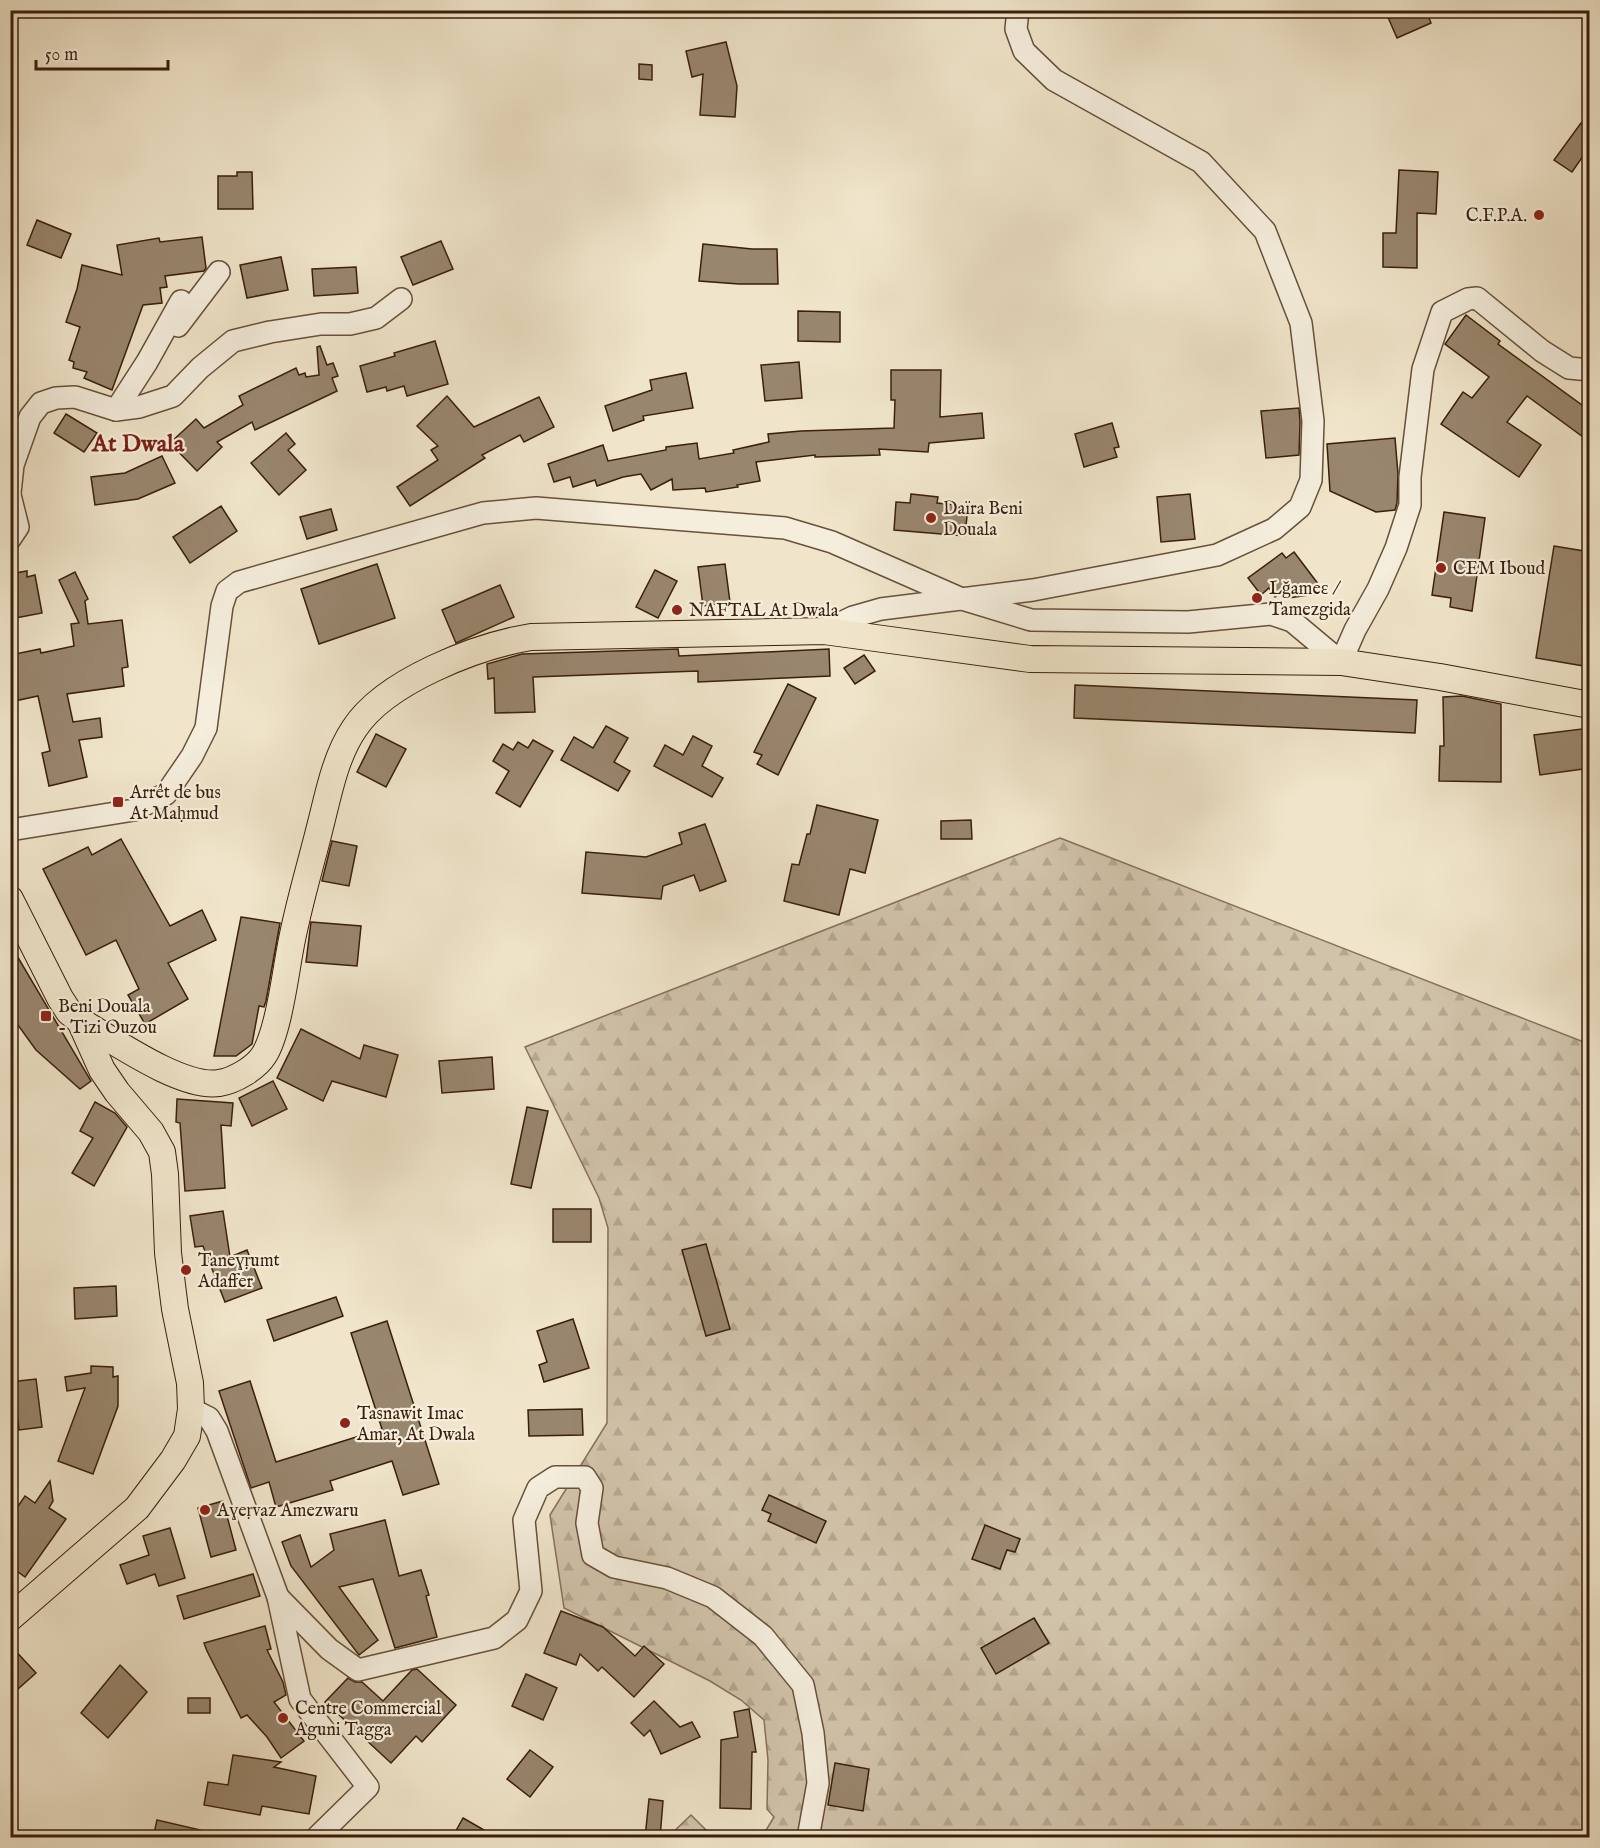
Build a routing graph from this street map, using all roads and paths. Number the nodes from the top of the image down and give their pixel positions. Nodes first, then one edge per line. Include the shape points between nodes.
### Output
1 (1018, 10) edge
2 (219, 272) dead end
3 (401, 298) dead end
4 (181, 301) dead end
5 (147, 362) junction
6 (1590, 370) edge
7 (116, 410) junction
8 (10, 494) edge
9 (10, 539) edge
10 (963, 599) junction
11 (824, 631) junction
12 (1341, 662) junction
13 (1590, 705) edge
14 (10, 830) edge
15 (10, 899) edge
16 (80, 1021) junction
17 (191, 1408) junction
18 (278, 1597) junction
19 (10, 1618) edge
20 (316, 1838) edge
21 (808, 1838) edge

1 - 10 street via 1016,29 1024,51 1054,80 1201,162 1266,231 1301,322 1313,421 1311,480 1300,507 1274,529 1217,555 1033,591
2 - 5 street via 169,344
3 - 7 street via 375,318 233,341 173,396
4 - 5 street
5 - 7 street
6 - 12 street via 1569,368 1542,351 1477,298 1442,312 1423,369 1410,505 1387,569
7 - 8 street via 75,397 41,403 30,417 14,465
8 - 9 street via 18,527
10 - 11 street via 881,609 852,616
10 - 12 street via 1023,618 1054,622 1188,622 1271,614 1292,621
10 - 14 street via 832,542 785,528 536,508 483,513 239,582 227,591 222,606 206,728 166,794 134,810
11 - 12 main road via 1030,658
11 - 16 main road via 505,641 409,680 377,702 355,727 342,750 264,1056 235,1077 219,1083 184,1079
12 - 13 main road
15 - 16 main road via 60,998
16 - 17 main road via 102,1071 151,1132 162,1152 168,1253
17 - 18 street via 209,1418 217,1431
17 - 19 main road via 187,1436 137,1508
18 - 20 street via 300,1699 368,1786
18 - 21 street via 329,1650 358,1670 494,1638 517,1620 531,1591 524,1520 538,1488 555,1477 585,1477 592,1488 587,1523 593,1555 614,1567 667,1578 713,1597 763,1636 803,1685 818,1783

